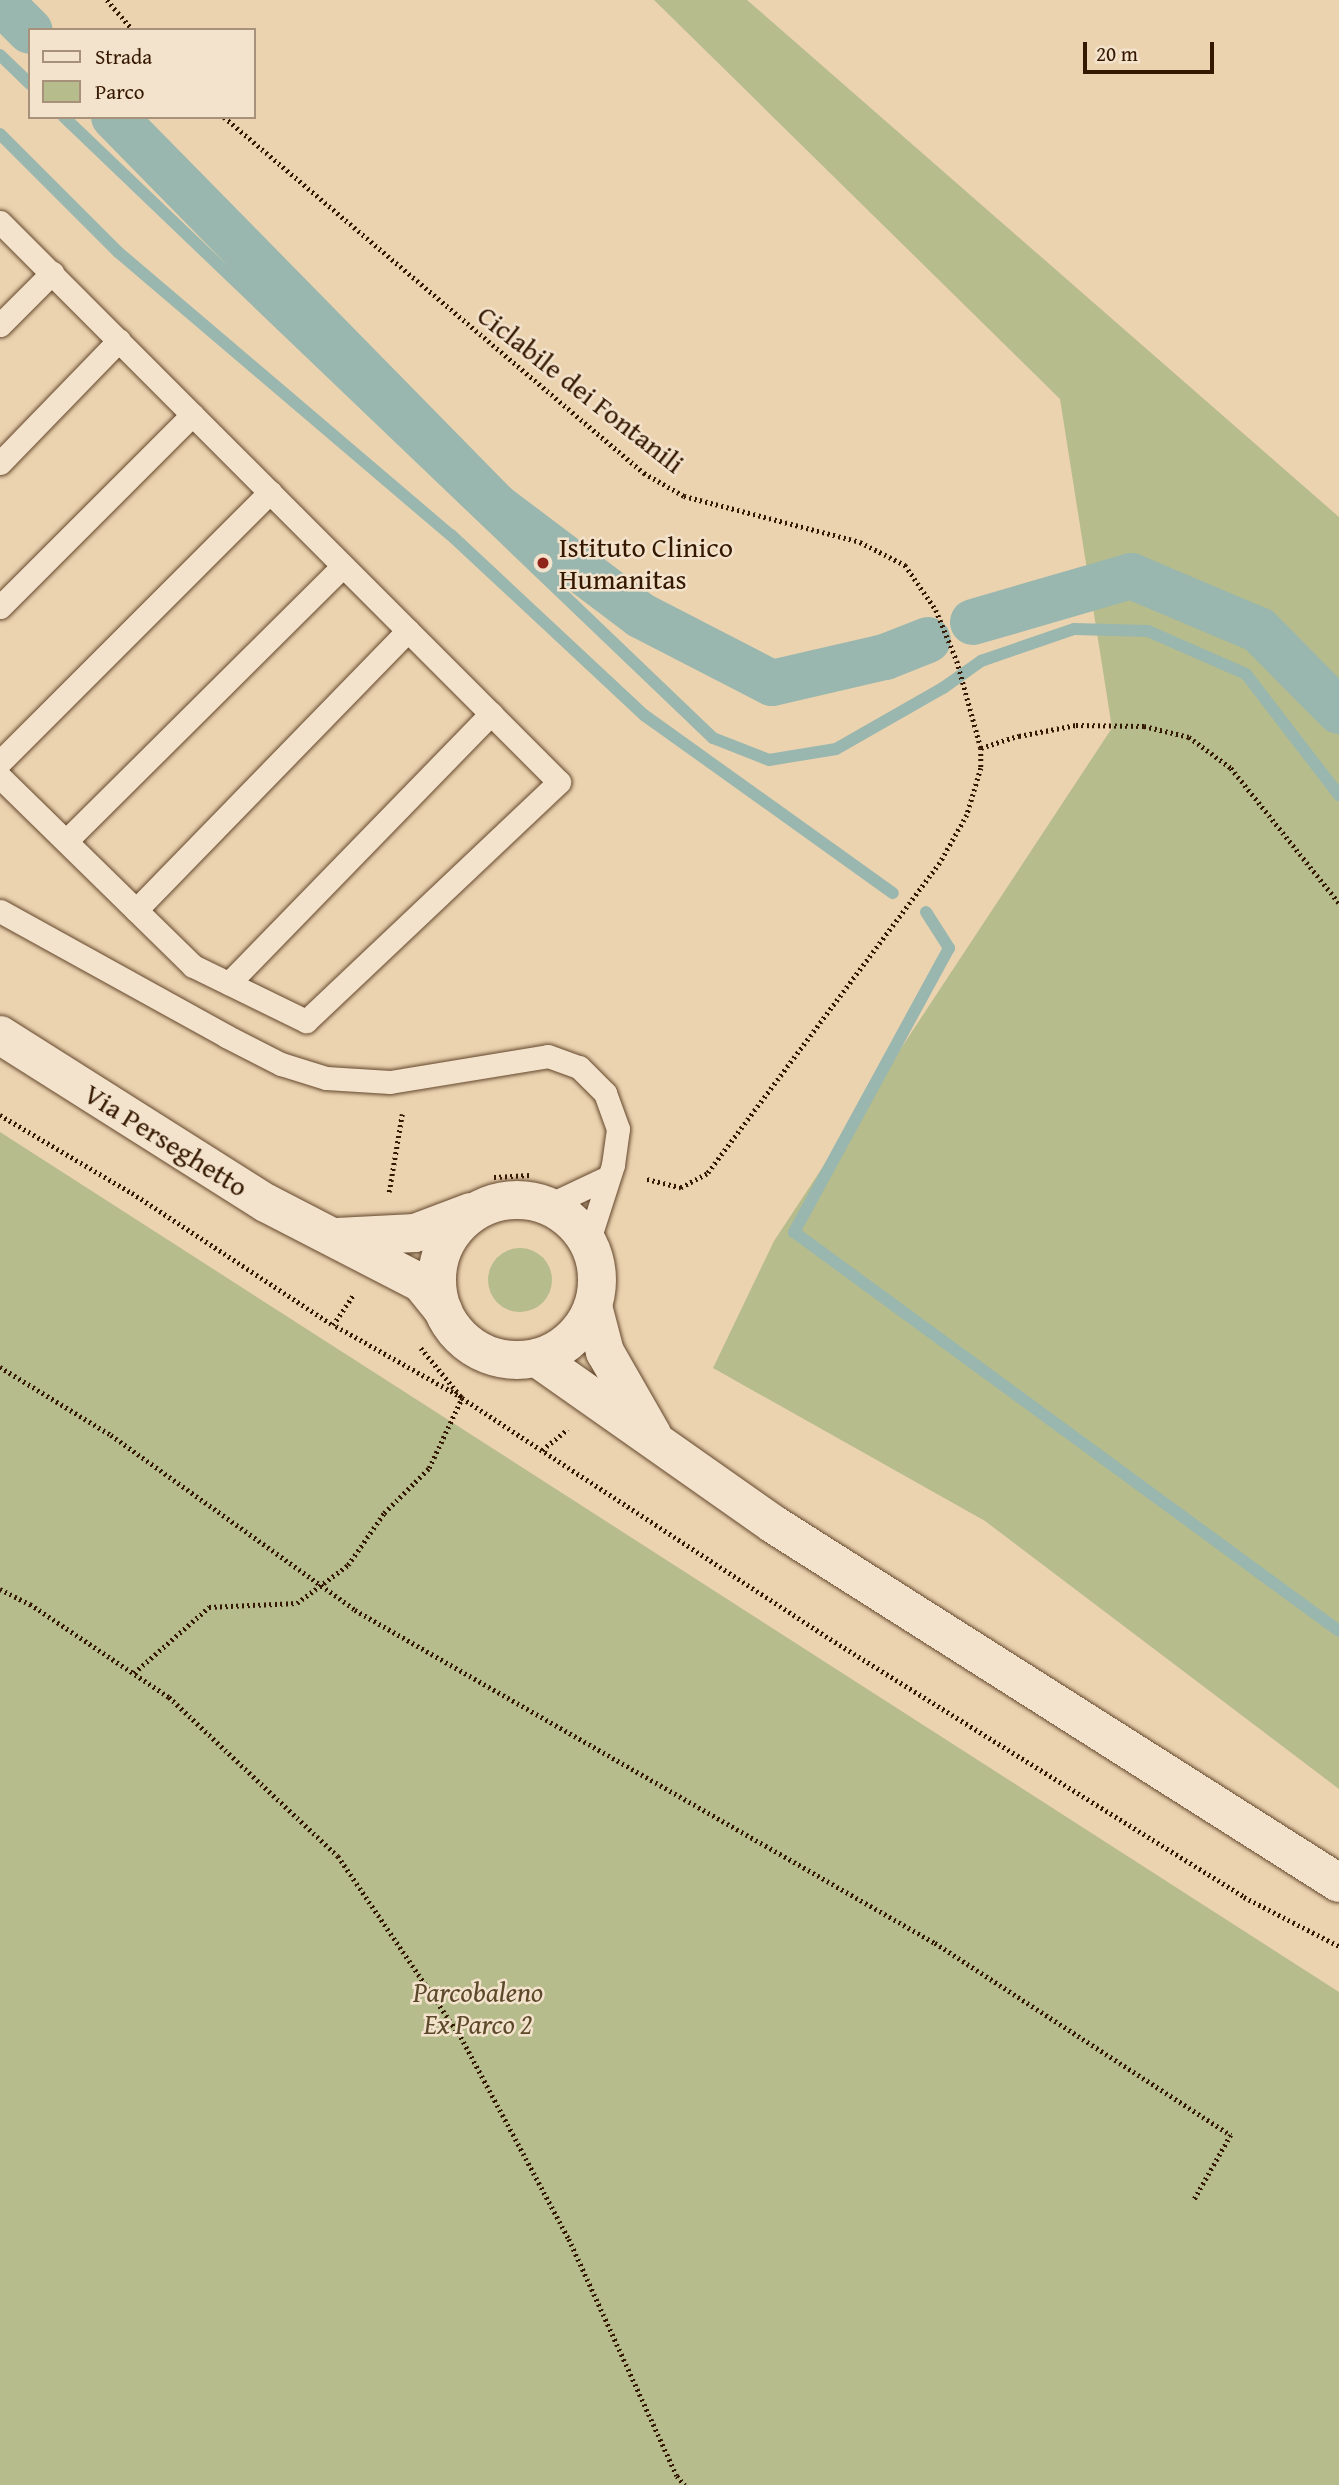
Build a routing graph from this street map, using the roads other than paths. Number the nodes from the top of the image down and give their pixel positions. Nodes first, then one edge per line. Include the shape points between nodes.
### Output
1 (0, 222) edge
2 (52, 273) junction
3 (0, 325) edge
4 (119, 340) junction
5 (192, 415) junction
6 (0, 463) edge
7 (270, 492) junction
8 (343, 566) junction
9 (0, 607) edge
10 (408, 630) junction
11 (491, 714) junction
12 (0, 762) edge
13 (0, 777) edge
14 (66, 841) junction
15 (136, 910) junction
16 (0, 911) edge
17 (229, 983) junction
18 (0, 1035) edge
19 (608, 1177) junction
20 (547, 1206) junction
21 (482, 1208) junction
22 (337, 1237) junction
23 (588, 1243) junction
24 (593, 1306) junction
25 (443, 1310) junction
26 (537, 1358) junction
27 (659, 1446) junction
28 (1339, 1883) edge

1 - 2 lane
2 - 3 lane
2 - 4 lane
4 - 5 lane
4 - 6 lane
5 - 7 lane
5 - 9 lane
7 - 8 lane
7 - 12 lane
8 - 10 lane
8 - 14 lane
10 - 11 lane
10 - 15 lane
11 - 17 lane
11 - 17 lane via 559,782 306,1021
13 - 14 lane
14 - 15 lane
15 - 17 lane via 193,965
16 - 19 lane via 281,1065 326,1079 390,1082 548,1056 579,1068 605,1093 618,1129
18 - 22 street, Via Perseghetto via 266,1203
19 - 20 lane
19 - 23 lane
20 - 21 street via 519,1200
20 - 23 street via 571,1221
21 - 22 street, Via Perseghetto via 415,1233
21 - 25 street via 451,1234 440,1260 438,1287
22 - 25 street, Via Perseghetto via 370,1260 421,1283
23 - 24 street via 596,1270
24 - 26 street via 572,1338
24 - 27 street via 605,1352
25 - 26 street via 454,1329 483,1352 508,1359
26 - 27 street
27 - 28 street via 773,1524

